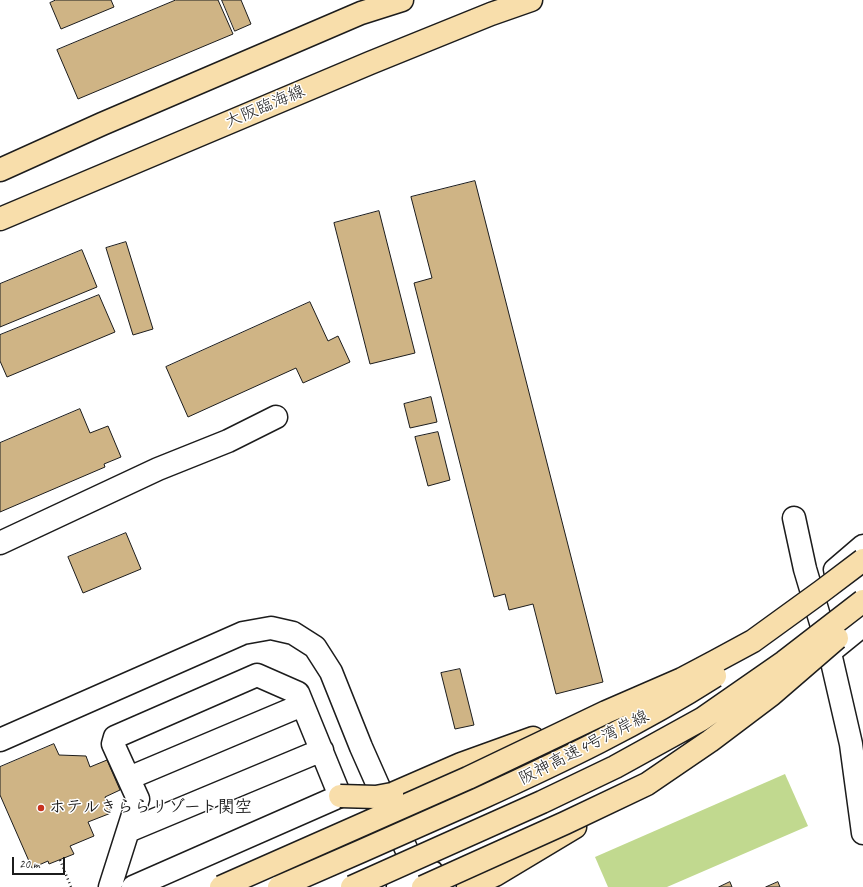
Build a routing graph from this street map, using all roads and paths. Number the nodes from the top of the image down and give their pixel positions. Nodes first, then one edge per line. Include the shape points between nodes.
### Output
1 (402, 0) edge
2 (531, 0) edge
3 (0, 170) edge
4 (0, 219) edge
5 (276, 417) dead end
6 (794, 518) dead end
7 (0, 543) edge
8 (863, 546) edge
9 (863, 560) edge
10 (863, 564) edge
11 (812, 590) junction
12 (863, 601) edge
13 (863, 612) edge
14 (863, 625) edge
15 (830, 653) junction
16 (302, 705) junction
17 (606, 712) junction
18 (0, 740) edge
19 (322, 750) junction
20 (129, 778) junction
21 (647, 784) junction
22 (340, 796) junction
23 (394, 823) junction
24 (128, 831) junction
25 (863, 833) edge
26 (60, 860) dead end
27 (422, 884) edge
28 (72, 887) edge
29 (110, 887) edge
30 (133, 887) edge
31 (221, 887) edge
32 (247, 887) edge
33 (279, 887) edge
34 (352, 887) edge
35 (398, 887) edge
36 (468, 887) edge

1 - 3 main road via 361,13
2 - 4 main road, 大阪臨海線 via 370,63
5 - 7 street
6 - 11 street
8 - 11 street
9 - 17 main road, bridge via 753,641 682,679
10 - 33 main road, 阪神高速4号湾岸線, bridge via 830,594 759,648 678,699 533,774
11 - 15 street
11 - 23 street via 718,656 624,714 511,770
12 - 34 main road, 阪神高速4号湾岸線, bridge via 784,662 702,718 615,767
13 - 21 main road, bridge via 832,643 771,695
14 - 15 street
15 - 25 street via 852,744
15 - 27 street via 644,774
16 - 19 street
16 - 20 street
16 - 20 street via 298,693 257,675 115,737 113,744
17 - 22 main road, bridge via 461,764 392,794 376,797
17 - 31 main road, bridge via 468,778
18 - 23 street via 243,633 271,628 293,633 315,647 331,672
19 - 22 street
19 - 24 street
20 - 24 street via 138,799
21 - 27 main road, bridge via 566,823
21 - 36 main road, bridge via 495,875
22 - 30 street
23 - 27 street
23 - 32 street
24 - 29 street
26 - 28 path
27 - 35 street

